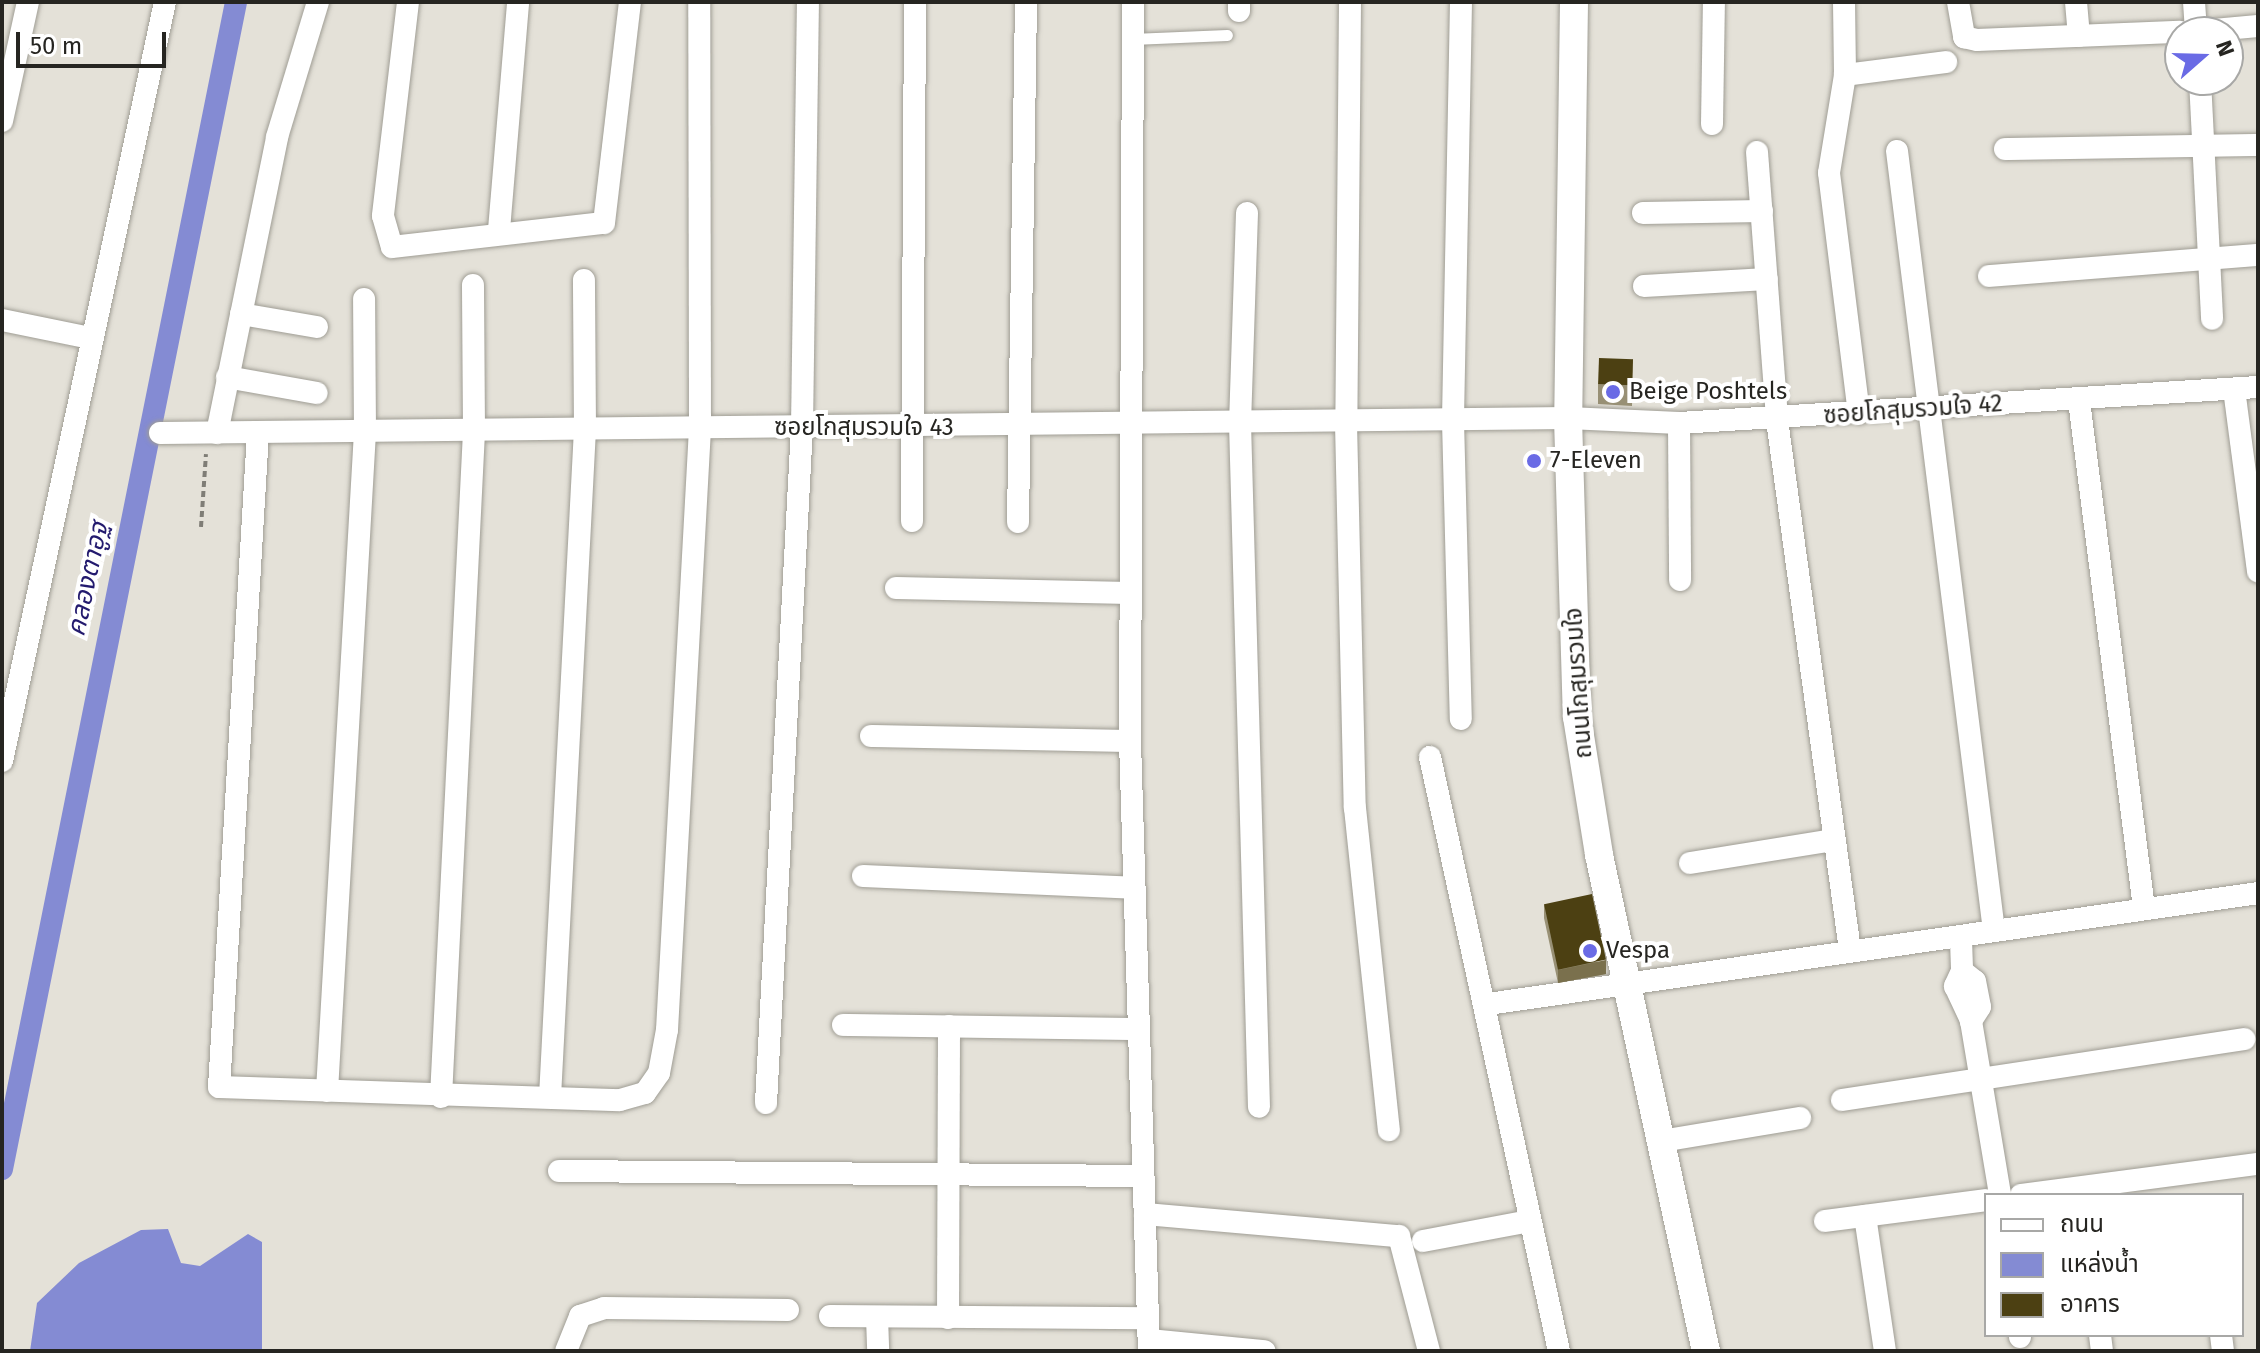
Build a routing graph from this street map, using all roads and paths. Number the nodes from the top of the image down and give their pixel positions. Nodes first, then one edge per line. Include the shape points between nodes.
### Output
1 (28, 2) edge
2 (165, 2) edge
3 (318, 2) edge
4 (408, 2) edge
5 (518, 2) edge
6 (630, 2) edge
7 (699, 2) edge
8 (808, 2) edge
9 (915, 2) edge
10 (1026, 2) edge
11 (1133, 2) edge
12 (1350, 2) edge
13 (1461, 2) edge
14 (1574, 2) edge
15 (1714, 2) edge
16 (1844, 2) edge
17 (1958, 2) edge
18 (2076, 2) edge
19 (2164, 33) edge
20 (1227, 35) dead end
21 (2079, 36) junction
22 (1132, 39) junction
23 (1946, 62) dead end
24 (1845, 75) junction
25 (2201, 96) edge
26 (2, 121) edge
27 (1712, 124) dead end
28 (2258, 145) edge
29 (2005, 149) dead end
30 (2205, 149) junction
31 (1897, 151) dead end
32 (1757, 152) dead end
33 (1762, 211) junction
34 (1247, 213) dead end
35 (1643, 213) dead end
36 (499, 230) junction
37 (2258, 255) edge
38 (2211, 258) junction
39 (1989, 276) dead end
40 (1767, 279) junction
41 (584, 280) dead end
42 (473, 285) dead end
43 (1644, 286) dead end
44 (364, 299) dead end
45 (241, 314) junction
46 (2212, 319) dead end
47 (2, 320) edge
48 (317, 327) dead end
49 (90, 338) junction
50 (227, 377) junction
51 (2258, 387) edge
52 (2234, 389) junction
53 (317, 393) dead end
54 (2079, 401) junction
55 (1925, 408) junction
56 (1859, 413) junction
57 (1568, 418) junction
58 (1777, 420) junction
59 (1453, 421) junction
60 (1240, 423) junction
61 (1346, 423) junction
62 (1679, 423) junction
63 (1127, 425) junction
64 (1018, 426) junction
65 (910, 427) junction
66 (802, 428) junction
67 (700, 429) junction
68 (585, 430) junction
69 (474, 431) junction
70 (365, 432) junction
71 (160, 433) dead end
72 (212, 433) junction
73 (258, 433) junction
74 (912, 521) dead end
75 (1018, 522) dead end
76 (201, 527) dead end
77 (2258, 571) edge
78 (1680, 580) dead end
79 (896, 588) dead end
80 (1130, 593) junction
81 (1461, 719) dead end
82 (871, 736) dead end
83 (1130, 741) junction
84 (1430, 757) dead end
85 (2, 761) edge
86 (1834, 840) junction
87 (1690, 863) dead end
88 (863, 876) dead end
89 (1134, 888) junction
90 (2258, 893) edge
91 (2144, 908) junction
92 (1994, 931) junction
93 (1961, 940) junction
94 (1850, 950) junction
95 (1628, 982) junction
96 (1488, 1004) junction
97 (843, 1025) dead end
98 (949, 1026) junction
99 (1137, 1029) junction
100 (2244, 1039) dead end
101 (1983, 1081) junction
102 (327, 1091) junction
103 (441, 1097) junction
104 (550, 1097) junction
105 (1842, 1100) dead end
106 (766, 1103) dead end
107 (1259, 1107) dead end
108 (1800, 1118) dead end
109 (1389, 1130) dead end
110 (1661, 1141) junction
111 (2258, 1164) edge
112 (559, 1171) dead end
113 (1142, 1176) junction
114 (949, 1178) junction
115 (2000, 1193) edge
116 (2036, 1193) edge
117 (1984, 1200) edge
118 (1145, 1214) junction
119 (1865, 1216) junction
120 (1530, 1221) junction
121 (1825, 1221) dead end
122 (1423, 1241) dead end
123 (788, 1310) dead end
124 (830, 1316) dead end
125 (877, 1317) junction
126 (948, 1318) junction
127 (1148, 1336) edge
128 (566, 1351) edge
129 (878, 1351) edge
130 (1264, 1351) edge
131 (1429, 1351) edge
132 (1559, 1351) edge
133 (1706, 1351) edge
134 (1885, 1351) edge

1 - 26 street
2 - 49 street
3 - 45 street via 277,137
4 - 36 street via 386,241 403,247
5 - 36 street
6 - 36 street via 604,223
7 - 67 street
8 - 66 street
9 - 65 street
10 - 64 street
11 - 22 street
12 - 61 street
13 - 59 street
14 - 57 street, ถนนโกสุมรวมใจ
15 - 27 street
16 - 24 street
17 - 21 street via 1964,37
18 - 21 street
19 - 21 street
20 - 22 lane
22 - 63 street
23 - 24 street
24 - 56 street via 1829,173
25 - 30 street
28 - 30 street
29 - 30 street
30 - 38 street
31 - 55 street
32 - 33 street
33 - 35 street
33 - 40 street
34 - 60 street
37 - 38 street
38 - 39 street
38 - 46 street
40 - 43 street
40 - 58 street
41 - 68 street
42 - 69 street
44 - 70 street
45 - 48 street
45 - 50 street
47 - 49 street
49 - 85 street
50 - 53 street
50 - 72 street
51 - 52 street, ซอยโกสุมรวมใจ 42
52 - 54 street, ซอยโกสุมรวมใจ 42
52 - 77 street
54 - 55 street, ซอยโกสุมรวมใจ 42
54 - 91 street
55 - 56 street, ซอยโกสุมรวมใจ 42
55 - 92 street
56 - 58 street, ซอยโกสุมรวมใจ 42
57 - 59 street, ซอยโกสุมรวมใจ 43
57 - 62 street, ซอยโกสุมรวมใจ 42
57 - 95 street, ถนนโกสุมรวมใจ via 1577,717
58 - 62 street, ซอยโกสุมรวมใจ 42
58 - 86 street
59 - 61 street, ซอยโกสุมรวมใจ 43
59 - 81 street
60 - 61 street, ซอยโกสุมรวมใจ 43
60 - 63 street, ซอยโกสุมรวมใจ 43
60 - 107 street
61 - 109 street via 1355,808
62 - 78 street
63 - 64 street, ซอยโกสุมรวมใจ 43
63 - 80 street
64 - 65 street, ซอยโกสุมรวมใจ 43
64 - 75 street
65 - 66 street, ซอยโกสุมรวมใจ 43
65 - 74 street
66 - 67 street, ซอยโกสุมรวมใจ 43
66 - 106 street
67 - 68 street, ซอยโกสุมรวมใจ 43
67 - 104 street via 663,1056 654,1084 632,1099
68 - 69 street, ซอยโกสุมรวมใจ 43
68 - 104 street
69 - 70 street, ซอยโกสุมรวมใจ 43
69 - 103 street
70 - 73 street, ซอยโกสุมรวมใจ 43
70 - 102 street
71 - 72 street, ซอยโกสุมรวมใจ 43
72 - 73 street, ซอยโกสุมรวมใจ 43
72 - 76 path
73 - 102 street via 219,1087
79 - 80 street
80 - 83 street
82 - 83 street
83 - 89 street
84 - 96 street
86 - 87 street
86 - 94 street
88 - 89 street
89 - 99 street
90 - 91 street
91 - 92 street
92 - 93 street
93 - 94 street
93 - 101 street via 1962,971 1955,986 1960,1010 1971,1021
94 - 95 street
95 - 96 street
95 - 110 street, ถนนโกสุมรวมใจ
96 - 120 street
97 - 98 street
98 - 99 street
98 - 114 street
99 - 113 street
100 - 101 street
101 - 105 street
101 - 115 street
102 - 103 street
103 - 104 street
108 - 110 street
110 - 133 street, ถนนโกสุมรวมใจ
111 - 116 street
112 - 114 street
113 - 114 street
113 - 118 street
114 - 126 street
117 - 119 street
118 - 127 street
118 - 131 street via 1399,1236
119 - 121 street
119 - 134 street
120 - 122 street
120 - 132 street
123 - 128 street via 604,1308 580,1316
124 - 125 street
125 - 126 street
125 - 129 street
126 - 127 street
127 - 130 street

